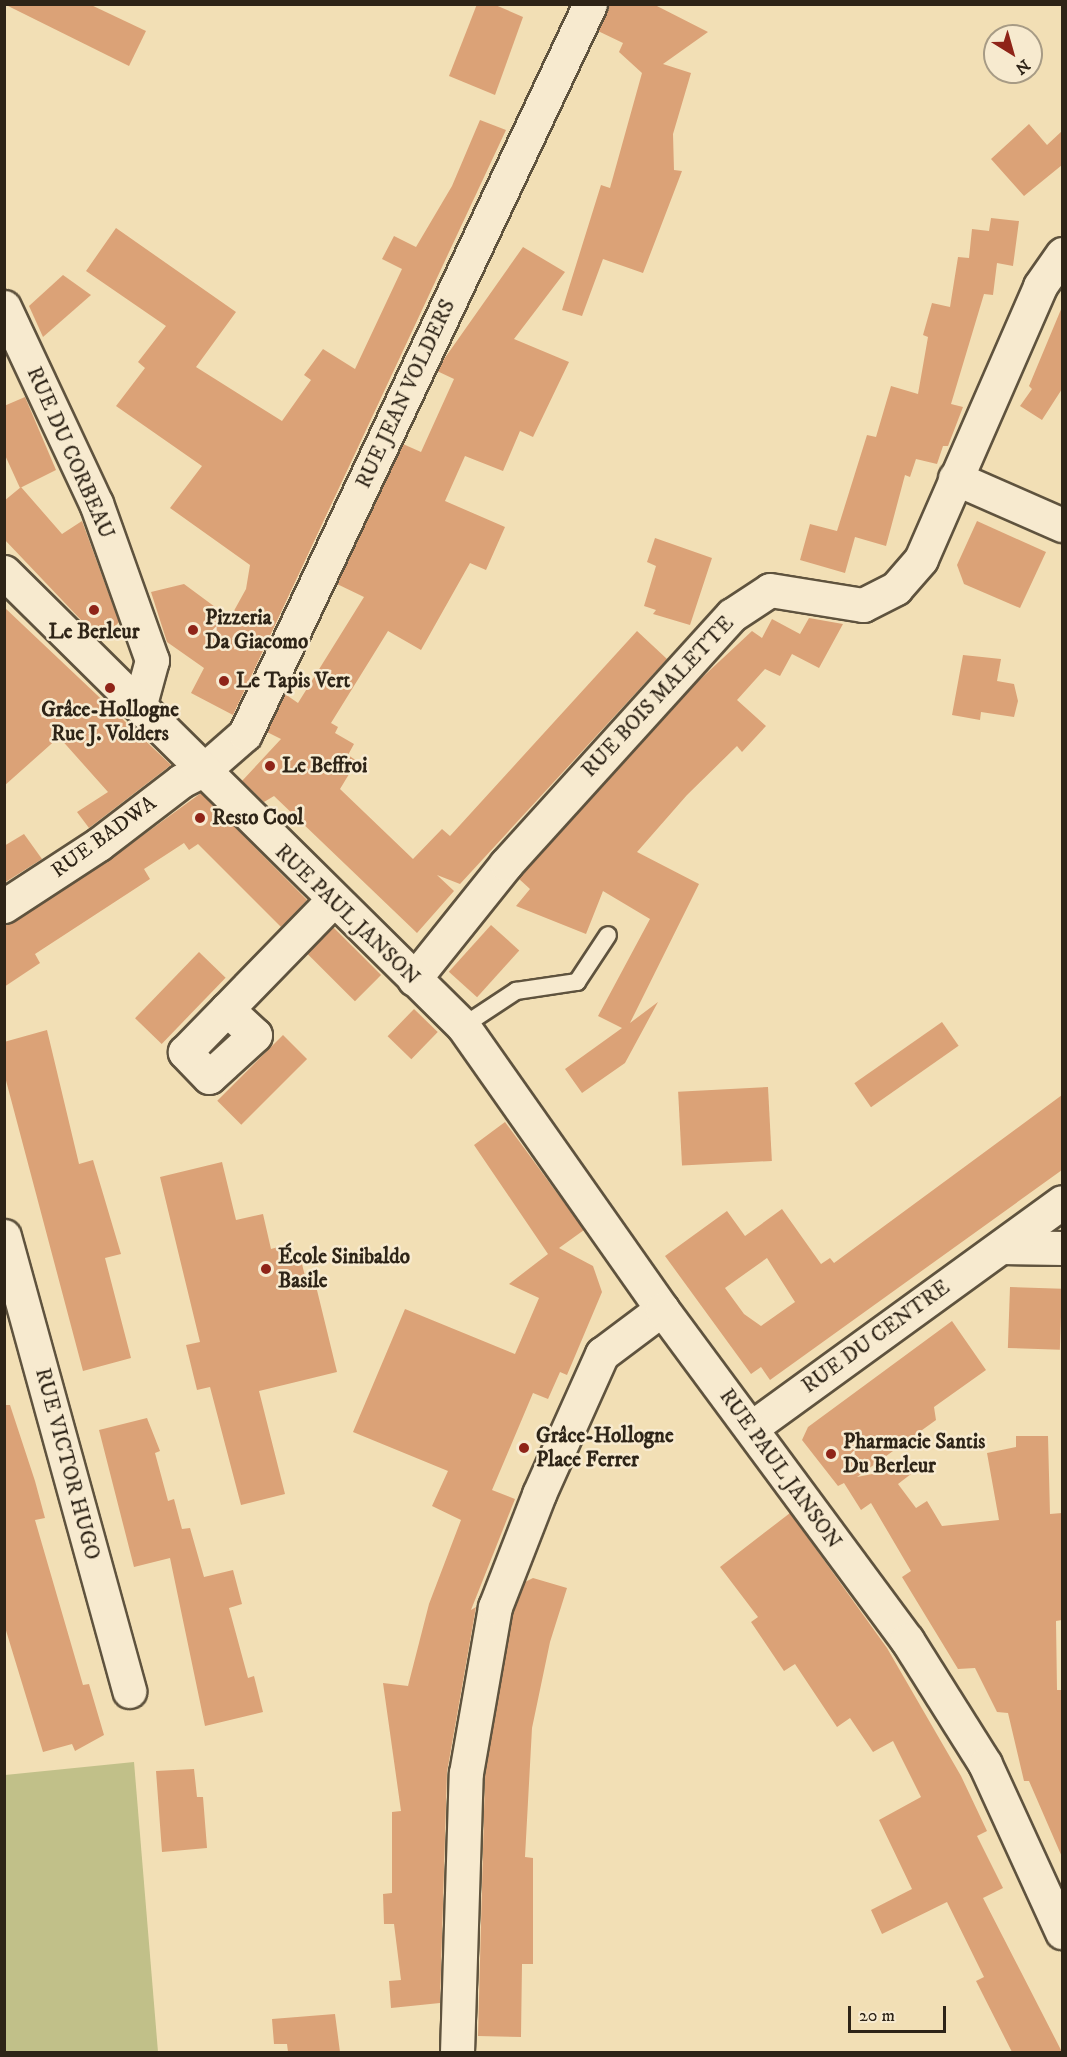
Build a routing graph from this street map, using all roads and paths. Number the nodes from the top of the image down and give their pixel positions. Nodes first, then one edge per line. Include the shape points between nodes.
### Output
1 (590, 4) edge
2 (1062, 254) edge
3 (4, 307) edge
4 (955, 478) junction
5 (1062, 525) edge
6 (4, 572) edge
7 (140, 704) junction
8 (205, 770) junction
9 (332, 901) junction
10 (4, 906) edge
11 (608, 935) dead end
12 (414, 979) junction
13 (226, 1009) dead end
14 (463, 1026) junction
15 (1062, 1202) edge
16 (4, 1236) edge
17 (1001, 1247) junction
18 (1062, 1248) edge
19 (662, 1309) junction
20 (751, 1428) junction
21 (129, 1691) dead end
22 (1062, 1932) edge
23 (457, 2052) edge

1 - 8 street, RUE JEAN VOLDERS via 245,734
2 - 4 street, RUE BOIS MALETTE via 1040,286
3 - 7 street, RUE DU CORBEAU via 96,503 152,660
4 - 5 street
4 - 12 street, RUE BOIS MALETTE via 921,559 896,588 863,605 770,590 732,615 506,864
6 - 7 street, RUE PAUL JANSON
7 - 8 street, RUE PAUL JANSON
8 - 9 street, RUE PAUL JANSON
8 - 10 street, RUE BADWA via 181,781 99,844
9 - 12 street, RUE PAUL JANSON
9 - 13 street
11 - 14 lane via 577,982 516,991
12 - 14 street, RUE PAUL JANSON
14 - 19 street, RUE PAUL JANSON
15 - 17 street, RUE DU CENTRE
16 - 21 street, RUE VICTOR HUGO
17 - 18 street
17 - 20 street, RUE DU CENTRE
19 - 20 street, RUE PAUL JANSON
19 - 23 street via 602,1354 539,1494 495,1606 466,1773
20 - 22 street, RUE PAUL JANSON via 907,1640 985,1764

